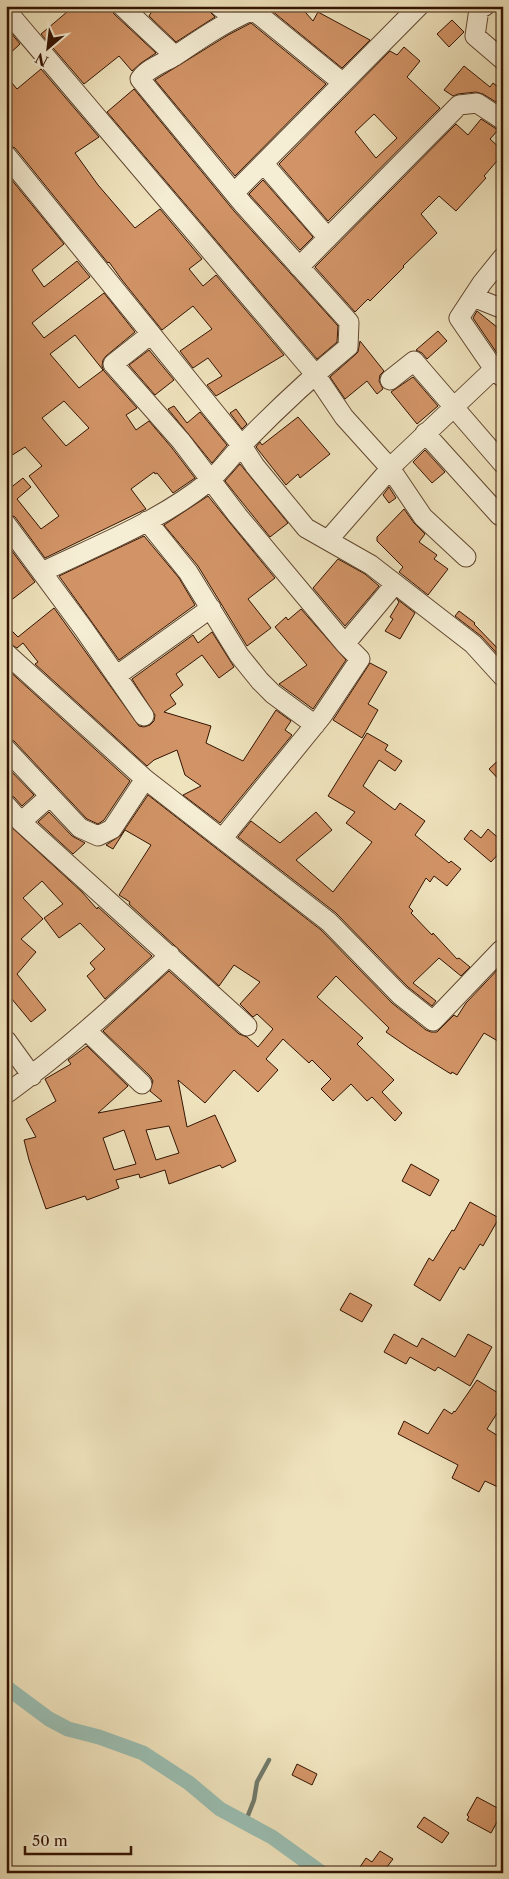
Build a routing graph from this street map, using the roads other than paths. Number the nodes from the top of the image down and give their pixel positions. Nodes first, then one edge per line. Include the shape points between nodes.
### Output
1 (122, 6) edge
2 (219, 6) edge
3 (419, 6) edge
4 (480, 7) edge
5 (6, 10) edge
6 (234, 18) junction
7 (175, 56) junction
8 (503, 60) edge
9 (343, 83) junction
10 (503, 120) edge
11 (6, 155) edge
12 (264, 164) junction
13 (234, 193) junction
14 (328, 238) junction
15 (503, 257) edge
16 (299, 267) junction
17 (473, 297) junction
18 (503, 309) edge
19 (151, 334) junction
20 (498, 373) edge
21 (315, 374) junction
22 (390, 380) dead end
23 (453, 406) junction
24 (425, 433) junction
25 (242, 446) junction
26 (503, 464) edge
27 (390, 468) junction
28 (211, 480) junction
29 (500, 516) dead end
30 (147, 521) junction
31 (6, 524) edge
32 (328, 540) junction
33 (466, 557) dead end
34 (42, 572) junction
35 (395, 584) junction
36 (211, 608) junction
37 (344, 644) junction
38 (6, 653) edge
39 (501, 671) edge
40 (116, 676) junction
41 (144, 716) dead end
42 (315, 725) junction
43 (6, 749) edge
44 (145, 779) junction
45 (50, 796) junction
46 (6, 806) edge
47 (21, 822) junction
48 (222, 839) junction
49 (501, 950) dead end
50 (170, 956) junction
51 (247, 1026) dead end
52 (87, 1031) junction
53 (6, 1040) edge
54 (32, 1076) junction
55 (142, 1084) dead end
56 (6, 1094) edge

1 - 7 street
2 - 6 street
3 - 9 street
4 - 8 street via 475,36
5 - 21 street
6 - 7 street
6 - 9 street via 253,10
7 - 13 street via 144,72 140,80
9 - 12 street
10 - 14 street via 477,103 459,105
11 - 19 street
12 - 13 street
12 - 14 street
13 - 16 street
14 - 16 street
15 - 17 street
16 - 21 street via 349,322 348,347
17 - 18 street
17 - 20 street via 459,318
19 - 25 street
19 - 28 street via 113,364
20 - 23 street
21 - 25 street
21 - 27 street via 344,417
22 - 23 street via 414,361
23 - 24 street
23 - 26 street
24 - 27 street
24 - 29 street
25 - 28 street
25 - 32 street via 306,528
27 - 32 street
27 - 33 street via 423,517
28 - 30 street
28 - 37 street
30 - 34 street
30 - 36 street via 182,564
31 - 34 street
32 - 35 street via 371,565
34 - 40 street
35 - 37 street
35 - 39 street via 473,644
36 - 40 street
36 - 42 street via 239,655 260,681
37 - 42 street via 360,659
38 - 44 street
40 - 41 street
42 - 48 street
43 - 45 street
44 - 45 street via 112,830 98,836 80,828
44 - 48 street
45 - 47 street
46 - 47 street
47 - 50 street
48 - 49 street via 329,922 400,995 433,1021
50 - 51 street
50 - 52 street
52 - 54 street
52 - 55 street
53 - 54 street
54 - 56 street

